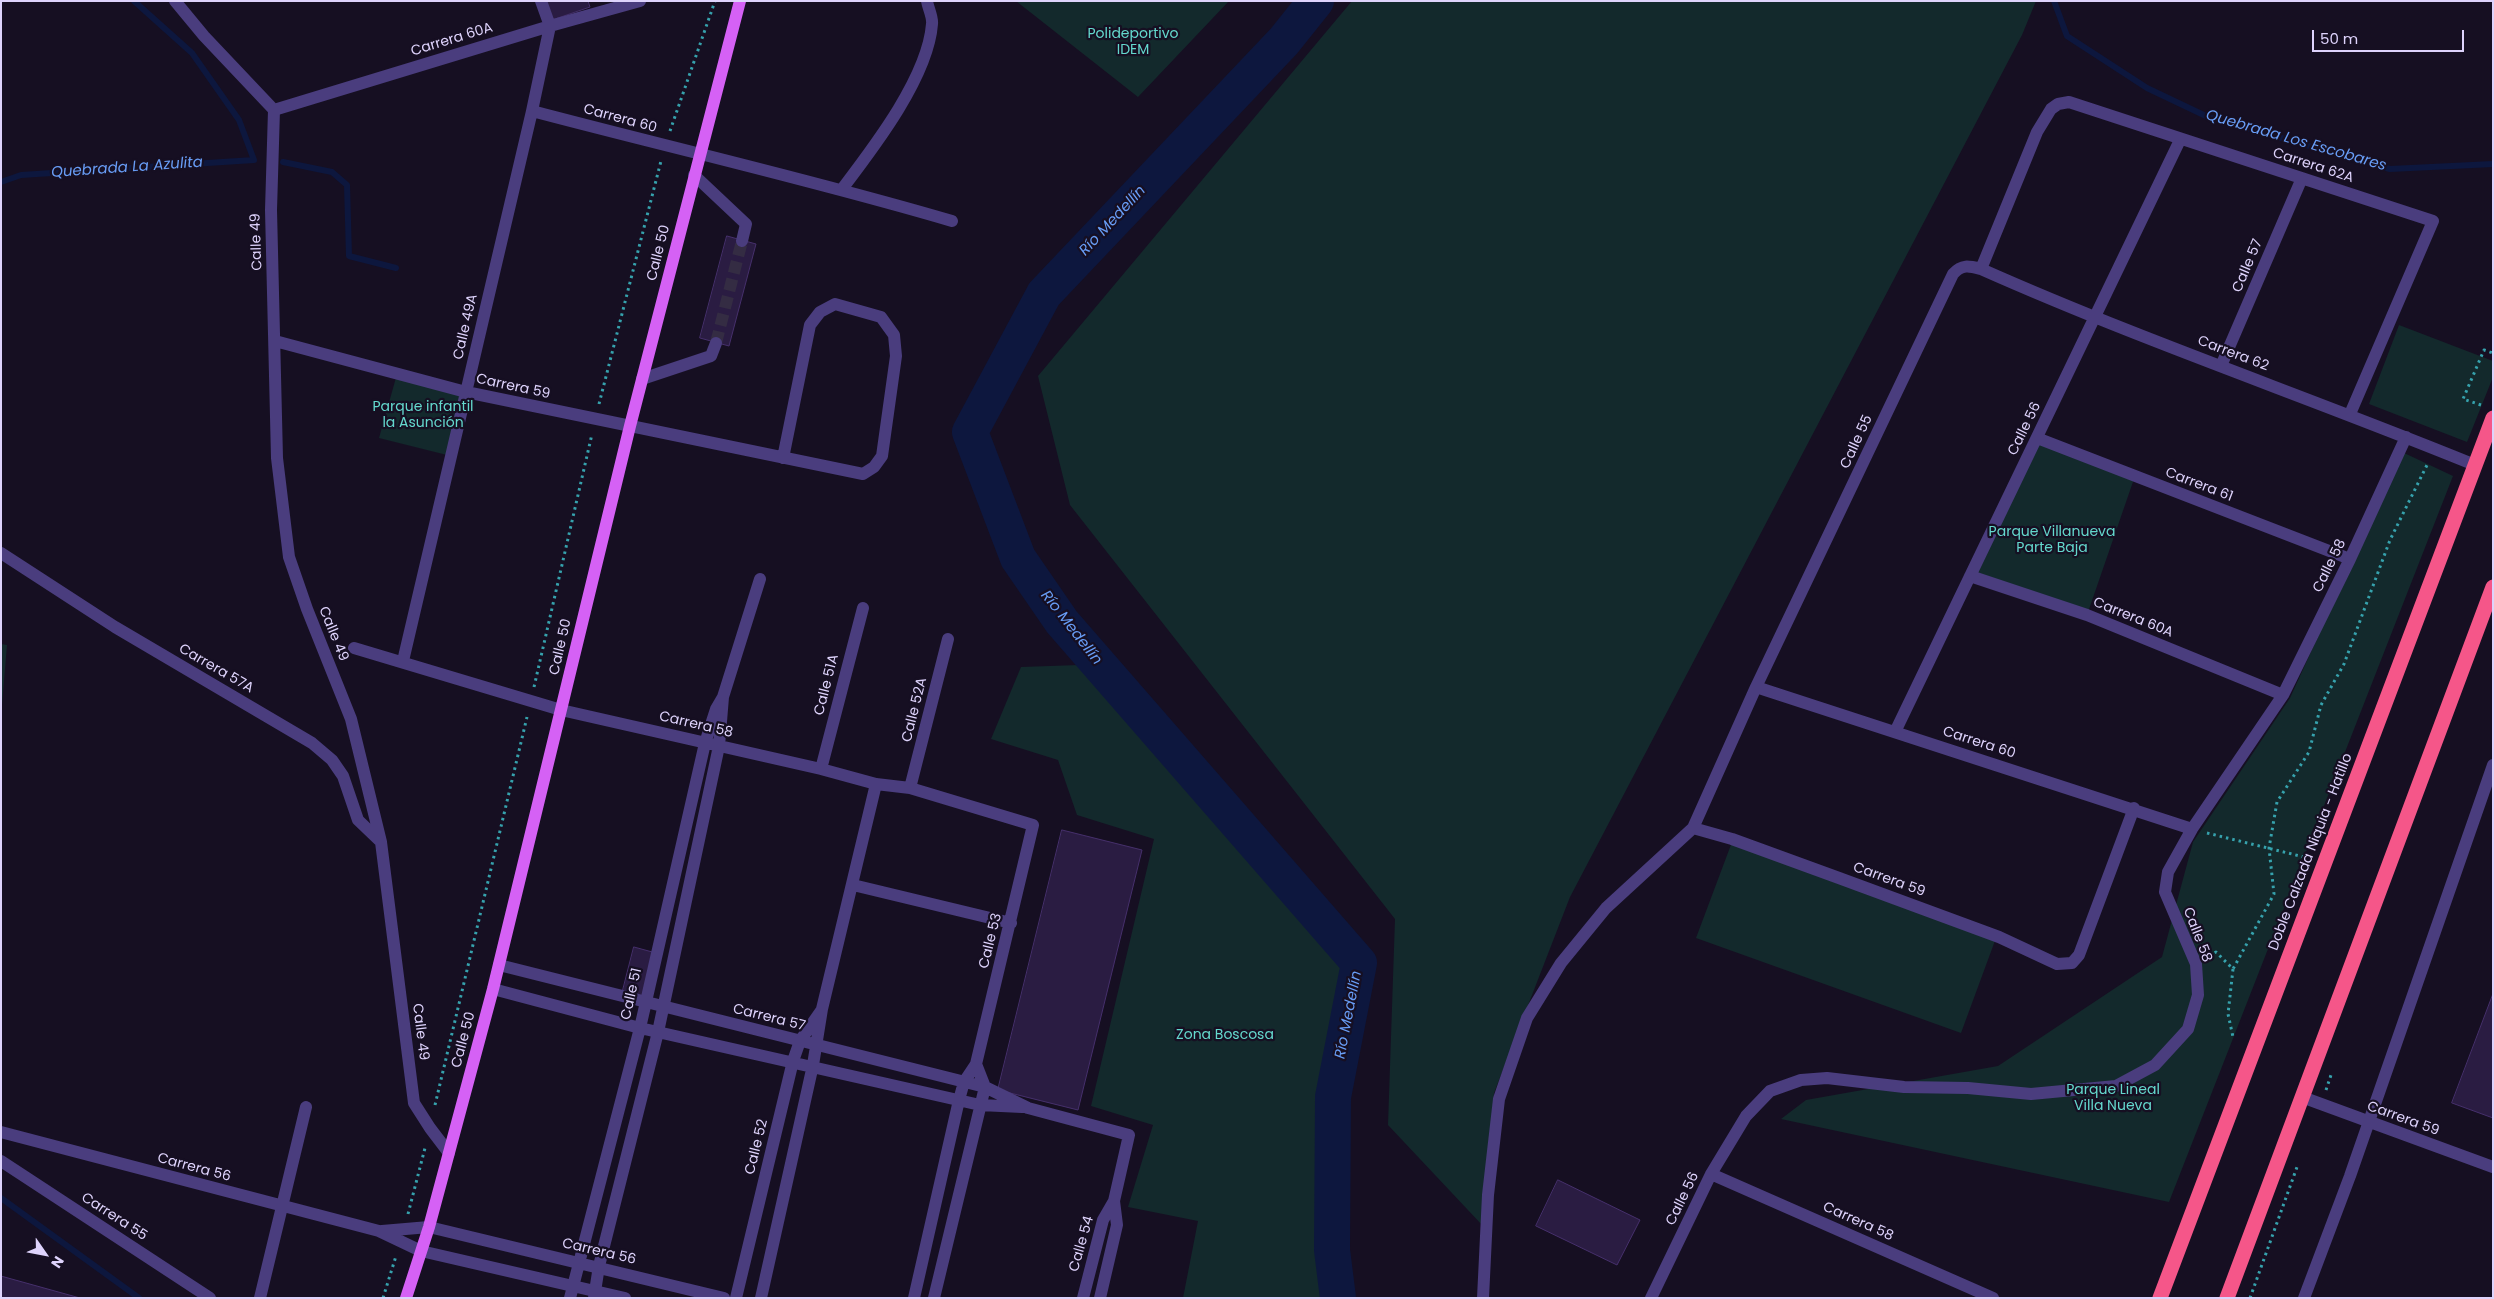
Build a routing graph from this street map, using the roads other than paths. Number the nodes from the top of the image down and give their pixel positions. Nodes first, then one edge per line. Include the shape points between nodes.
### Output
1 (174, 1) edge
2 (541, 1) edge
3 (640, 1) edge
4 (740, 1) edge
5 (927, 1) edge
6 (550, 26) junction
7 (274, 110) junction
8 (532, 111) junction
9 (2180, 140) junction
10 (700, 154) junction
11 (694, 175) junction
12 (2302, 178) junction
13 (842, 189) junction
14 (952, 220) dead end
15 (742, 240) tunnel mouth
16 (1981, 269) junction
17 (2095, 319) junction
18 (275, 341) junction
19 (716, 343) tunnel mouth
20 (2222, 366) junction
21 (642, 379) junction
22 (466, 392) junction
23 (2489, 412) edge
24 (2350, 414) junction
25 (630, 426) junction
26 (2406, 437) junction
27 (2037, 438) junction
28 (784, 458) junction
29 (2475, 465) junction
30 (1, 553) edge
31 (2350, 559) junction
32 (1970, 576) junction
33 (760, 579) dead end
34 (2493, 587) edge
35 (863, 608) dead end
36 (948, 638) dead end
37 (354, 648) dead end
38 (403, 661) junction
39 (1756, 687) junction
40 (2283, 695) junction
41 (723, 697) junction
42 (561, 710) junction
43 (1895, 732) junction
44 (705, 743) junction
45 (719, 746) junction
46 (2493, 766) edge
47 (821, 769) junction
48 (876, 784) junction
49 (910, 788) junction
50 (2134, 808) junction
51 (1033, 825) joint
52 (1693, 828) junction
53 (2192, 829) junction
54 (381, 842) junction
55 (854, 884) junction
56 (1011, 923) junction
57 (499, 964) junction
58 (493, 989) junction
59 (645, 1003) junction
60 (662, 1007) junction
61 (822, 1009) junction
62 (640, 1028) junction
63 (658, 1032) junction
64 (800, 1041) junction
65 (817, 1045) junction
66 (793, 1061) junction
67 (976, 1064) junction
68 (813, 1065) junction
69 (964, 1082) junction
70 (985, 1087) junction
71 (2302, 1097) junction
72 (959, 1100) junction
73 (980, 1105) junction
74 (306, 1107) dead end
75 (1028, 1108) junction
76 (1746, 1116) joint
77 (2368, 1122) junction
78 (1, 1132) edge
79 (1129, 1135) joint
80 (449, 1153) junction
81 (1, 1161) edge
82 (2493, 1167) edge
83 (1711, 1174) junction
84 (1114, 1200) junction
85 (280, 1206) junction
86 (429, 1227) junction
87 (403, 1235) junction
88 (422, 1251) junction
89 (579, 1262) junction
90 (599, 1266) junction
91 (572, 1292) edge
92 (594, 1294) edge
93 (210, 1298) edge
94 (260, 1298) edge
95 (406, 1298) edge
96 (625, 1298) edge
97 (724, 1298) edge
98 (736, 1298) edge
99 (761, 1298) edge
100 (914, 1298) edge
101 (934, 1298) edge
102 (1083, 1298) edge
103 (1100, 1298) edge
104 (1483, 1298) edge
105 (1651, 1298) edge
106 (1993, 1298) edge
107 (2160, 1298) edge
108 (2227, 1298) edge
109 (2304, 1298) edge

1 - 7 street
2 - 6 street
3 - 6 street, Carrera 60A
4 - 10 main road, Calle 50
5 - 13 street via 932,22 924,59 887,130
6 - 7 street, Carrera 60A
6 - 8 street, Calle 49A
7 - 18 street, Calle 49 via 270,210
8 - 10 street, Carrera 60
8 - 22 street, Calle 49A
9 - 12 street, Carrera 62A
9 - 16 street, Carrera 62A via 2069,102 2058,104 2051,109 2037,132
9 - 17 street, Calle 56
10 - 11 main road, Calle 50
10 - 13 street, Carrera 60
11 - 15 street via 746,224
11 - 21 main road, Calle 50
12 - 20 street, Calle 57
12 - 24 street, Carrera 62A via 2433,222
13 - 14 street, Carrera 60
16 - 17 street, Carrera 62
16 - 39 street, Calle 55 via 1967,265 1953,274
17 - 20 street, Carrera 62
17 - 27 street, Calle 56
18 - 22 street, Carrera 59
18 - 54 street, Calle 49 via 277,458 290,557 351,719
19 - 21 street via 711,356
20 - 24 street, Carrera 62
21 - 25 main road, Calle 50
22 - 25 street, Carrera 59
22 - 38 street, Calle 49A
23 - 29 highway, Doble Calzada Niquia - Hatillo
24 - 26 street, Carrera 62
25 - 28 street, Carrera 59
25 - 42 main road, Calle 50
26 - 29 street, Carrera 62
26 - 31 street, Calle 58
27 - 31 street, Carrera 61
27 - 32 street, Calle 56
28 - 28 street, Carrera 59 via 810,325 820,312 835,304 881,317 894,335 896,356 882,456 863,474
29 - 107 highway, Doble Calzada Niquia - Hatillo
30 - 54 street, Carrera 57A via 115,628 312,743 332,760 343,776 358,820
31 - 40 street, Calle 58
32 - 40 street, Carrera 60A via 2087,615
32 - 43 street, Calle 56
33 - 41 street, Calle 51
34 - 71 highway
35 - 47 street, Calle 51A
36 - 49 street, Calle 52A
37 - 38 street, Carrera 58
38 - 42 street, Carrera 58
39 - 43 street, Carrera 60
39 - 52 street, Calle 55
40 - 53 street, Calle 58
41 - 44 street, Calle 51
41 - 45 street, Calle 51
42 - 44 street, Carrera 58
42 - 57 main road, Calle 50
43 - 50 street, Carrera 60
44 - 45 street, Carrera 58
44 - 59 street, Calle 51
45 - 47 street, Carrera 58
45 - 60 street, Calle 51
46 - 77 street
47 - 48 street, Carrera 58
48 - 49 street, Carrera 58
48 - 55 street, Calle 52
49 - 51 street, Carrera 58
50 - 52 street, Carrera 59 via 2079,954 2072,963 2057,964 1999,937 1732,839
50 - 53 street, Carrera 60
51 - 56 street, Calle 53
52 - 104 street via 1606,908 1561,963 1527,1018 1499,1099 1488,1195
53 - 76 street, Calle 58 via 2168,872 2165,892 2196,964 2198,995 2188,1029 2155,1065 2116,1086 2031,1094 1968,1088 1904,1087 1827,1078 1801,1080 1770,1092
54 - 80 street, Calle 49 via 414,1103
55 - 56 street
55 - 61 street, Calle 52
56 - 67 street, Calle 53
57 - 58 main road, Calle 50
57 - 59 street, Carrera 57
58 - 62 street, Carrera 57
58 - 80 main road, Calle 50
59 - 60 street, Carrera 57
59 - 62 street, Calle 51
60 - 63 street, Calle 51
60 - 64 street, Carrera 57
61 - 64 street, Calle 52
61 - 65 street, Calle 52
62 - 63 street, Carrera 57
62 - 89 street, Calle 51
63 - 66 street, Carrera 57
63 - 90 street, Calle 51
64 - 65 street, Carrera 57
64 - 66 street, Calle 52
65 - 68 street, Calle 52
65 - 69 street, Carrera 57
66 - 68 street, Carrera 57
66 - 98 street, Calle 52
67 - 69 street, Calle 53
67 - 70 street
68 - 72 street, Carrera 57
68 - 99 street, Calle 52
69 - 70 street, Carrera 57
69 - 72 street, Calle 53
70 - 73 street
70 - 75 street, Carrera 57
71 - 77 street, Carrera 59
71 - 108 highway
72 - 73 street, Carrera 57
72 - 100 street, Calle 53
73 - 75 street, Carrera 57
73 - 101 street
74 - 85 street
75 - 79 street, Carrera 57
76 - 83 street, Calle 56
77 - 82 street, Carrera 59
77 - 109 street
78 - 85 street, Carrera 56
79 - 84 street, Calle 54
80 - 86 main road, Calle 50
81 - 93 street, Carrera 55
83 - 105 street, Calle 56
83 - 106 street, Carrera 58
84 - 102 street, Calle 54 via 1103,1220
84 - 103 street, Calle 54 via 1117,1225
85 - 87 street, Carrera 56
85 - 94 street
86 - 87 street, Carrera 56
86 - 88 main road, Calle 50
86 - 89 street, Carrera 56
87 - 88 street
88 - 91 street
88 - 95 main road, Calle 50
89 - 90 street, Carrera 56
89 - 91 street, Calle 51
90 - 92 street, Calle 51
90 - 97 street, Carrera 56
91 - 92 street
92 - 96 street

